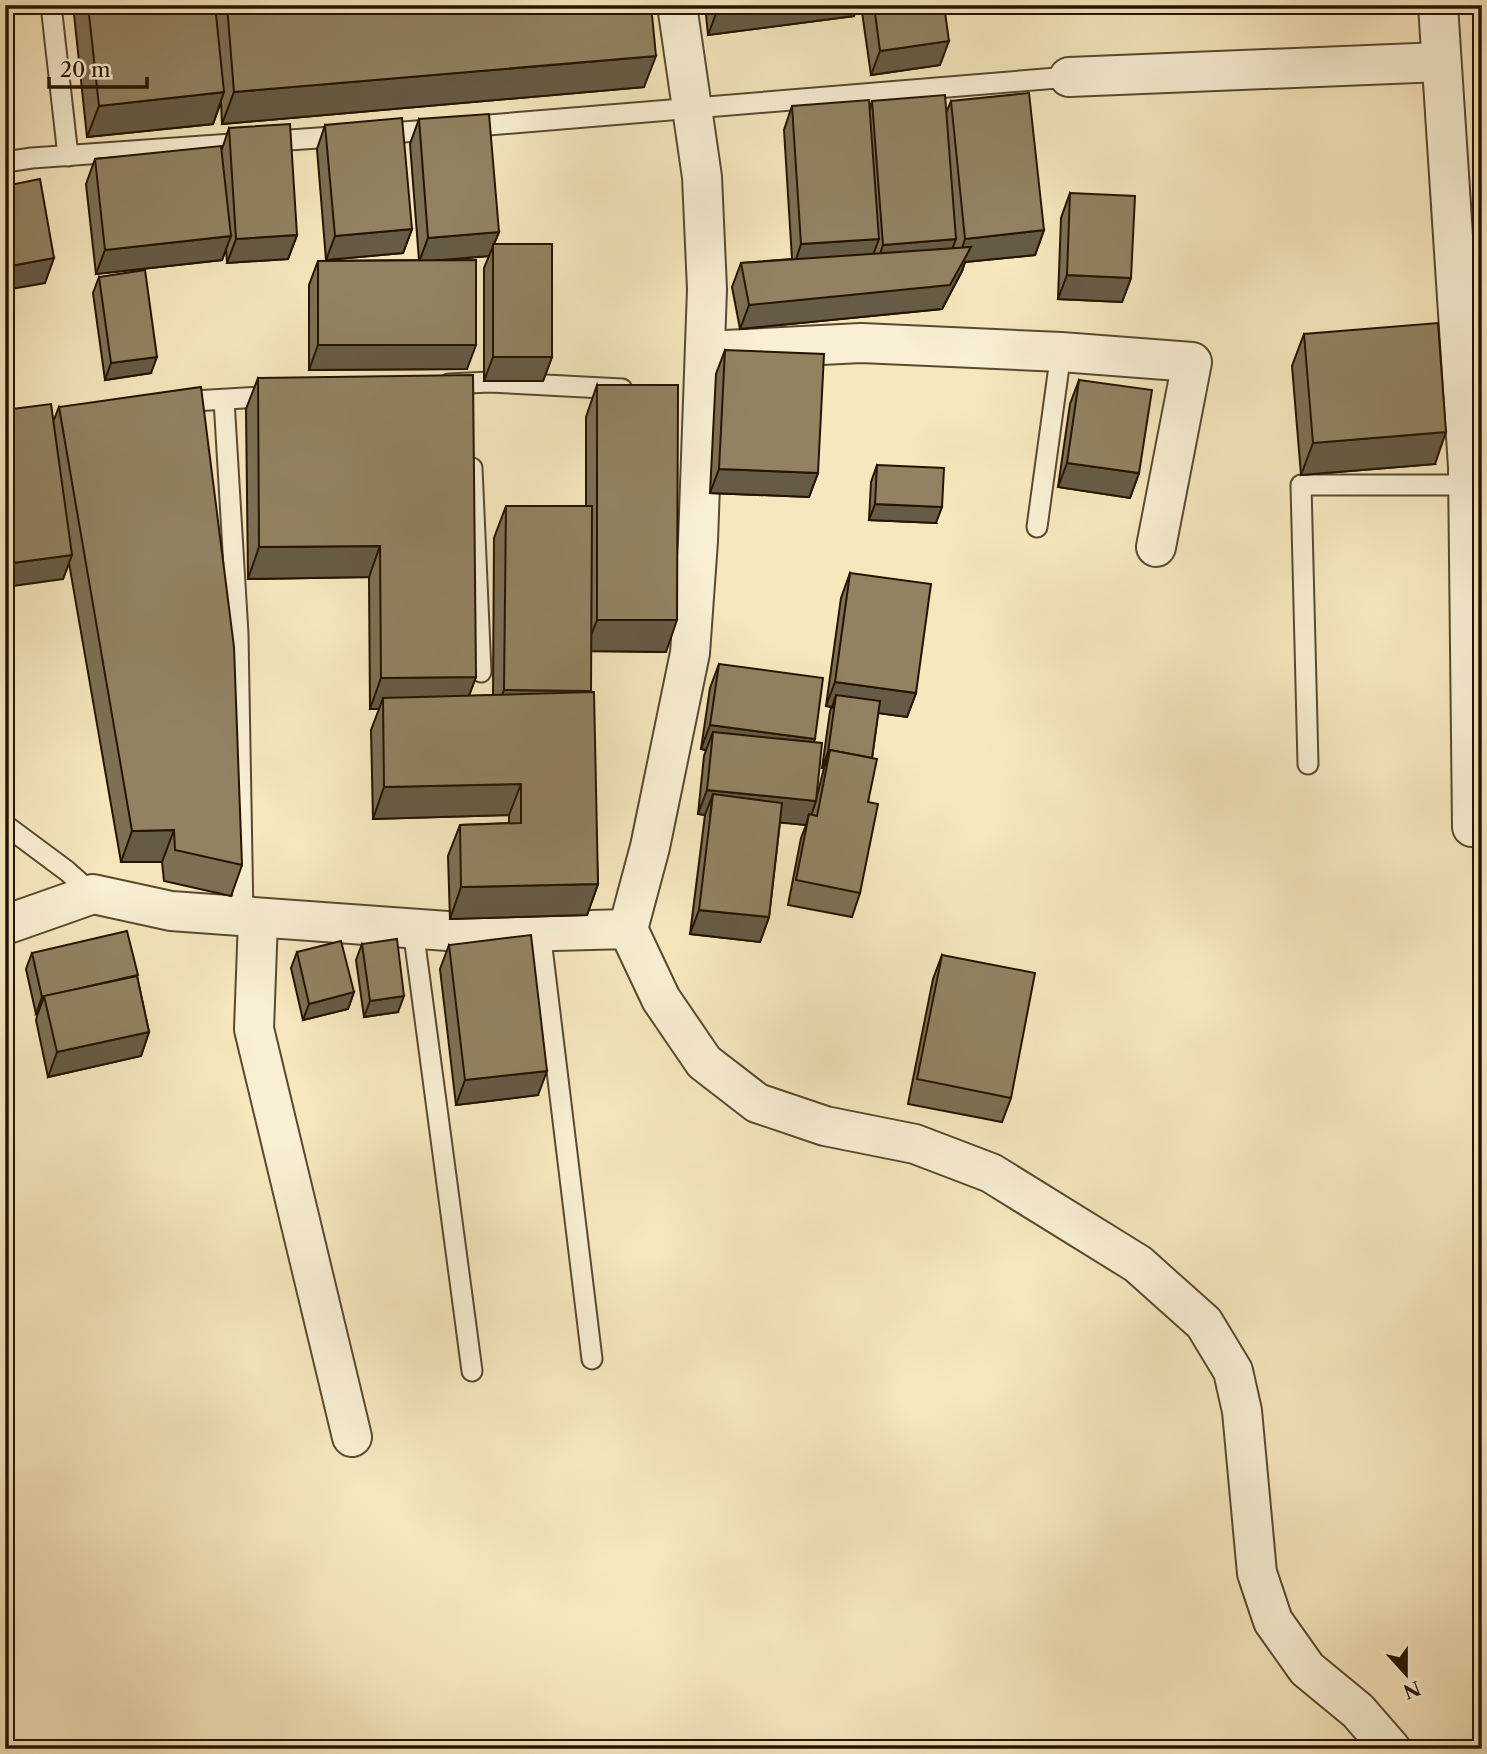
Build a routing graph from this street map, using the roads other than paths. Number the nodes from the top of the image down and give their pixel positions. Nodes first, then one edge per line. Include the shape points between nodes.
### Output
1 (51, 5) edge
2 (677, 5) edge
3 (1438, 5) edge
4 (1441, 62) junction
5 (1069, 77) joint
6 (692, 110) junction
7 (68, 156) junction
8 (5, 162) edge
9 (705, 351) junction
10 (1061, 352) junction
11 (427, 386) edge
12 (636, 389) edge
13 (291, 395) edge
14 (224, 400) junction
15 (163, 403) edge
16 (471, 453) edge
17 (1469, 485) junction
18 (1037, 527) dead end
19 (1156, 547) dead end
20 (481, 672) dead end
21 (1308, 764) dead end
22 (5, 825) edge
23 (1472, 827) dead end
24 (93, 894) junction
25 (251, 918) junction
26 (5, 925) edge
27 (413, 929) junction
28 (628, 929) junction
29 (540, 931) junction
30 (592, 1359) dead end
31 (472, 1371) dead end
32 (352, 1437) dead end
33 (1391, 1749) edge

1 - 7 lane
2 - 6 street
3 - 4 street
4 - 5 street
4 - 17 street
5 - 6 lane
6 - 7 lane
6 - 9 street via 702,177
7 - 8 lane
9 - 10 street via 861,343
9 - 28 street via 697,393 698,541 691,653
10 - 18 lane
10 - 19 street via 1192,362
11 - 12 lane via 468,390 489,382
13 - 14 lane
14 - 15 lane
14 - 25 lane
16 - 20 lane
17 - 21 lane via 1301,485
17 - 23 street
22 - 24 lane
24 - 25 street via 171,911
24 - 26 street
25 - 27 street
25 - 32 street via 254,1029
27 - 29 street
27 - 31 lane
28 - 29 street
28 - 33 street via 661,999 704,1062 757,1103 825,1126 915,1144 991,1173 1138,1264 1204,1323 1233,1371 1242,1410 1257,1573 1273,1621 1307,1669 1358,1711
29 - 30 lane

